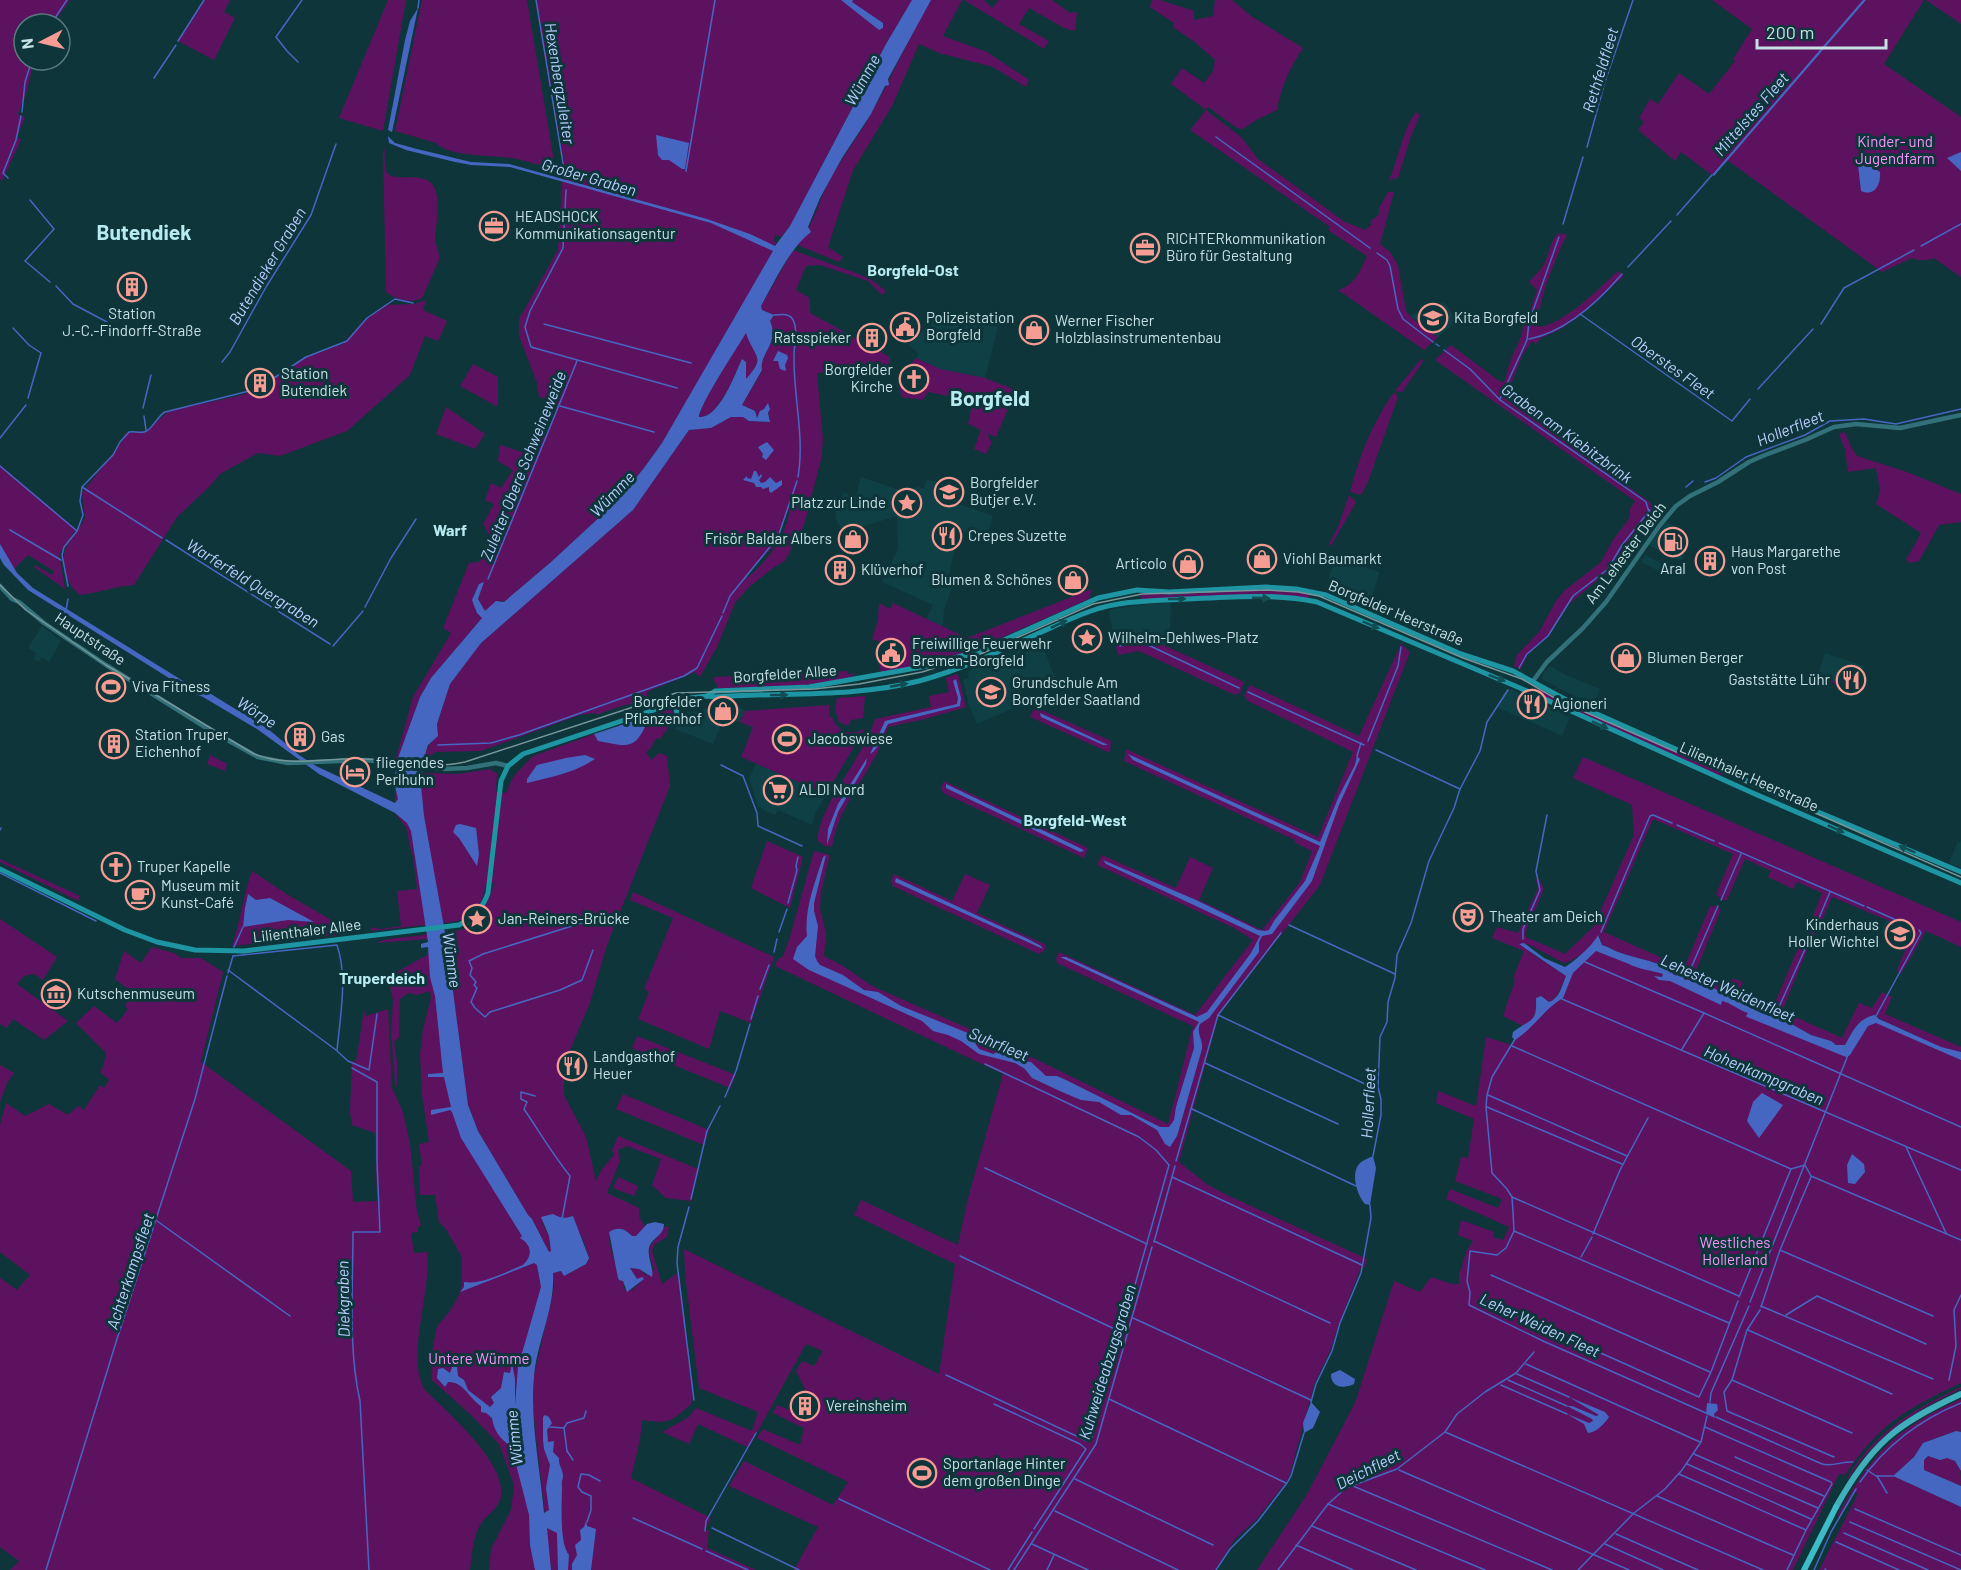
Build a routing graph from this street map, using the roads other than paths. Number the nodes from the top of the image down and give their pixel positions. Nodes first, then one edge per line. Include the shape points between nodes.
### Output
1 (1961, 415) edge
2 (0, 586) edge
3 (1100, 597) junction
4 (1101, 608) junction
5 (1533, 681) junction
6 (1528, 691) joint
7 (707, 696) junction
8 (671, 703) junction
9 (677, 714) dead end
10 (508, 766) junction
11 (0, 869) edge
12 (1961, 872) edge
13 (1961, 883) edge
14 (1961, 1394) edge
15 (1836, 1507) joint
16 (1804, 1570) edge

1 - 5 street, Am Lehester Deich via 1900,428 1856,424 1834,427 1749,462 1690,496 1660,525 1606,602
2 - 10 street, Hauptstraße via 12,599 97,659 253,755 275,761
3 - 4 main road
3 - 5 main road, Borgfelder Heerstraße via 1137,590 1282,588 1314,592
3 - 7 main road, Borgfelder Allee via 982,650 927,666 809,687 715,691
4 -> 6 main road, Borgfelder Heerstraße via 1153,600 1222,597 1312,601
7 -> 4 main road, Borgfelder Allee via 810,694 901,685 976,662
12 -> 5 main road, Lilienthaler Heerstraße via 1570,702
6 -> 13 main road, Lilienthaler Heerstraße
7 - 8 main road, Borgfelder Allee
8 - 9 main road
8 - 10 main road, Borgfelder Allee via 523,754
10 - 11 main road, Lilienthaler Allee via 499,792 488,893 480,910 466,921 450,926 244,951 188,949 125,930
14 - 15 main road via 1911,1419 1886,1439 1860,1469
15 - 16 highway

